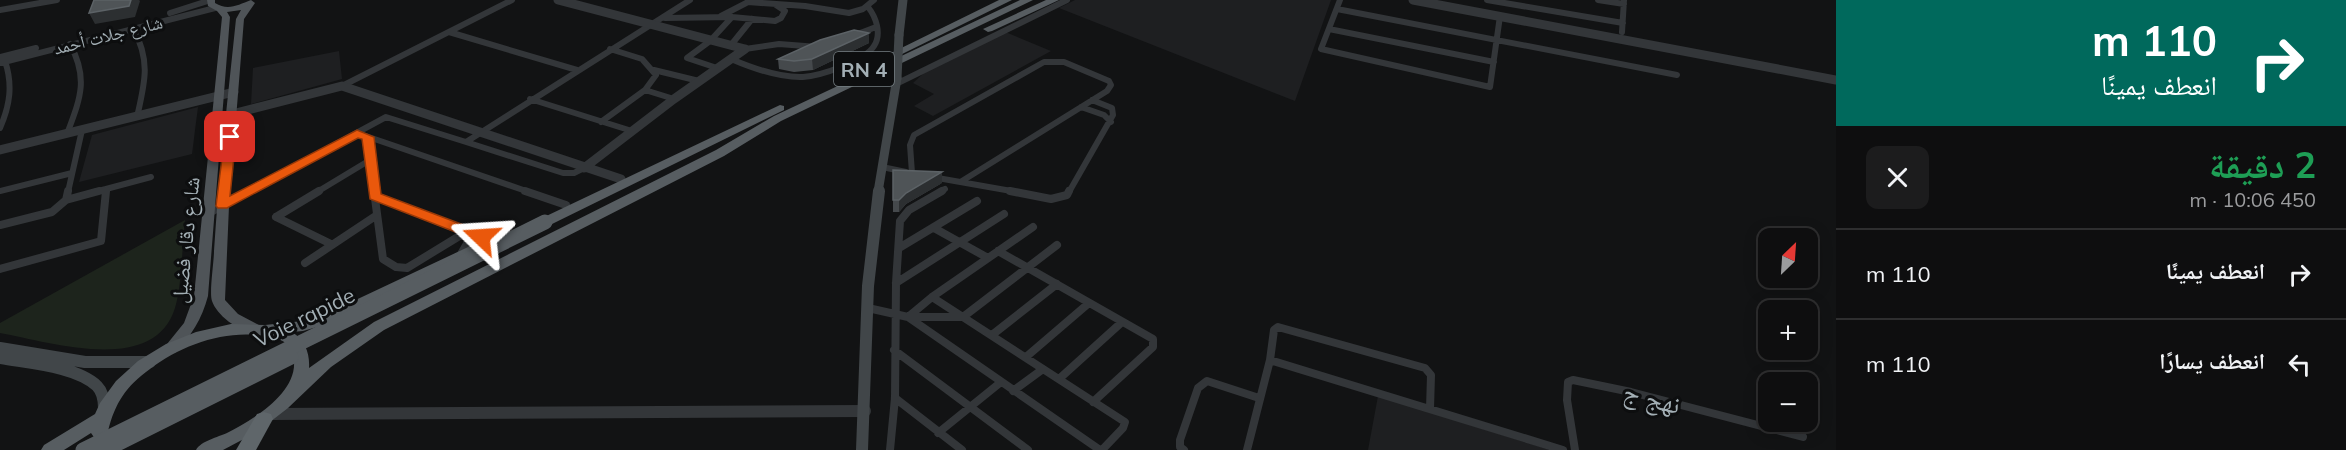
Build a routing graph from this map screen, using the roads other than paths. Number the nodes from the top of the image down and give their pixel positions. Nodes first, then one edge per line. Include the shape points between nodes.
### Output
1 (57, 0) edge
2 (512, 0) edge
3 (558, 0) edge
4 (690, 0) edge
5 (874, 0) edge
6 (903, 0) edge
7 (1007, 0) edge
8 (1028, 0) edge
9 (1054, 0) edge
10 (1067, 0) edge
11 (1340, 0) edge
12 (1413, 0) edge
13 (1487, 0) edge
14 (1598, 0) edge
15 (748, 1) edge
16 (1514, 2) edge
17 (1624, 2) edge
18 (252, 4) edge
19 (776, 6) junction
20 (217, 7) edge
21 (868, 7) junction
22 (1337, 9) junction
23 (0, 10) edge
24 (719, 16) junction
25 (732, 16) junction
26 (1500, 16) junction
27 (662, 18) junction
28 (694, 18) junction
29 (752, 19) junction
30 (1623, 23) junction
31 (651, 24) junction
32 (876, 27) junction
33 (133, 28) junction
34 (1329, 29) junction
35 (449, 32) junction
36 (681, 32) junction
37 (1622, 32) dead end
38 (849, 38) edge
39 (1496, 40) junction
40 (710, 41) junction
41 (943, 42) junction
42 (70, 44) junction
43 (731, 45) junction
44 (825, 46) edge
45 (610, 49) junction
46 (745, 49) junction
47 (731, 59) junction
48 (2, 60) edge
49 (1494, 62) junction
50 (717, 68) junction
51 (577, 70) junction
52 (654, 70) junction
53 (1677, 75) dead end
54 (1836, 80) edge
55 (699, 81) junction
56 (896, 81) junction
57 (342, 86) junction
58 (645, 90) junction
59 (234, 94) junction
60 (218, 98) junction
61 (530, 99) junction
62 (674, 99) junction
63 (1092, 100) junction
64 (1081, 107) junction
65 (403, 108) junction
66 (232, 114) junction
67 (137, 117) junction
68 (386, 117) junction
69 (778, 118) junction
70 (1111, 122) junction
71 (601, 123) junction
72 (0, 128) edge
73 (632, 131) junction
74 (81, 133) junction
75 (357, 133) junction
76 (479, 133) junction
77 (67, 134) junction
78 (721, 136) junction
79 (368, 137) junction
80 (466, 142) junction
81 (0, 150) edge
82 (0, 155) edge
83 (370, 160) junction
84 (882, 167) junction
85 (584, 168) junction
86 (72, 173) junction
87 (928, 176) edge
88 (151, 177) dead end
89 (621, 179) junction
90 (962, 181) junction
91 (2, 188) edge
92 (106, 189) junction
93 (945, 189) dead end
94 (375, 196) junction
95 (66, 200) junction
96 (977, 201) dead end
97 (566, 205) junction
98 (223, 206) junction
99 (209, 213) junction
100 (1004, 214) dead end
101 (377, 215) junction
102 (0, 225) edge
103 (548, 225) junction
104 (1033, 227) dead end
105 (934, 228) junction
106 (469, 233) junction
107 (500, 237) junction
108 (960, 243) junction
109 (331, 244) junction
110 (1057, 245) dead end
111 (899, 248) junction
112 (998, 251) junction
113 (460, 255) junction
114 (988, 258) junction
115 (305, 262) dead end
116 (1028, 267) junction
117 (0, 269) edge
118 (896, 284) junction
119 (1057, 284) junction
120 (932, 297) junction
121 (1089, 303) junction
122 (868, 308) junction
123 (897, 315) junction
124 (963, 316) junction
125 (908, 317) junction
126 (1122, 322) junction
127 (261, 329) junction
128 (992, 335) junction
129 (169, 350) junction
130 (894, 350) junction
131 (2, 353) edge
132 (1026, 357) junction
133 (1270, 360) junction
134 (150, 362) junction
135 (1042, 369) junction
136 (1059, 379) junction
137 (1001, 382) junction
138 (1013, 391) junction
139 (290, 394) junction
140 (895, 398) junction
141 (1259, 398) junction
142 (1093, 402) junction
143 (971, 407) junction
144 (1430, 409) junction
145 (866, 411) junction
146 (103, 413) junction
147 (267, 417) junction
148 (938, 433) junction
149 (1803, 437) dead end
150 (891, 449) edge
151 (50, 450) edge
152 (83, 450) edge
153 (105, 450) edge
154 (114, 450) edge
155 (205, 450) edge
156 (246, 450) edge
157 (862, 450) edge
158 (962, 450) edge
159 (1028, 450) edge
160 (1101, 450) edge
161 (1184, 450) edge
162 (1247, 450) edge
163 (1563, 450) edge
164 (1575, 450) edge

1 - 23 street
2 - 35 street
3 - 31 street
4 - 27 street
5 - 21 street
6 - 56 main road, bridge
7 - 78 highway, RN 4
8 - 41 highway, RN 4
9 - 41 highway via 960,41
10 - 56 street
11 - 22 street
12 - 26 street
13 - 16 street
14 - 17 street
15 - 19 street
15 - 24 street
16 - 30 street
17 - 30 street
18 - 20 main road via 231,9
18 - 59 main road, شارع دقار فضيل
19 - 21 street via 838,12
19 - 29 street via 785,11 779,20
20 - 33 street, شارع جلات أحمد
20 - 48 street, شارع جلات أحمد via 175,12
20 - 60 main road, شارع دقار فضيل
21 - 32 street via 876,18
22 - 34 street
22 - 39 street
24 - 25 street
24 - 28 street
25 - 29 street
25 - 40 street
26 - 39 street
26 - 54 street
27 - 28 street
27 - 31 street
28 - 36 street
29 - 43 street
30 - 37 street
31 - 36 street
31 - 45 street
32 - 38 street
32 - 47 street via 875,45 868,52 806,77
33 - 42 street, شارع جلات أحمد
33 - 67 street via 142,42 147,74
34 - 49 street
34 - 49 street via 1321,50 1491,87
35 - 51 street
35 - 57 street
36 - 40 street
39 - 49 street
39 - 53 street
40 - 43 street
40 - 50 street via 687,58
41 - 69 highway, RN 4
42 - 48 street, شارع جلات أحمد
42 - 77 street via 80,60 82,92
43 - 46 street
44 - 46 street via 779,44
45 - 51 street
45 - 52 street via 632,53
46 - 47 street
47 - 50 street
48 - 72 street via 12,79 12,93
50 - 55 street
51 - 61 street
52 - 55 street
52 - 58 street via 656,75
55 - 62 street
56 - 84 main road
57 - 65 street
57 - 66 street
58 - 62 street
58 - 71 street
59 - 60 street
59 - 66 main road, شارع دقار فضيل
60 - 67 street
60 - 74 street
60 - 99 main road, شارع دقار فضيل
61 - 71 street
61 - 76 street
62 - 73 street
63 - 64 street
63 - 70 street via 1112,108
63 - 84 street via 1107,91 1109,81 1064,62 1044,62 914,135 910,140 915,174
64 - 70 street via 1104,115
64 - 90 street
65 - 68 street
65 - 76 street
66 - 98 main road, شارع دقار فضيل
67 - 74 street
68 - 75 street
68 - 80 street
69 - 103 highway, RN 4
69 - 139 highway, RN 4 via 720,153 379,326 346,346
70 - 90 street via 1073,187 1061,198 1041,198
71 - 73 street
73 - 85 street
74 - 77 street
74 - 82 street
74 - 86 street
75 - 79 street
75 - 98 street
76 - 80 street
76 - 85 street
77 - 81 street
78 - 89 highway, RN 4
78 - 103 highway, RN 4
79 - 83 street
79 - 97 street
80 - 85 street via 563,173
83 - 94 street
83 - 109 street via 276,217
84 - 122 main road via 873,227
85 - 89 street
86 - 91 street
86 - 95 street
87 - 90 street
88 - 92 street
89 - 97 highway, RN 4
92 - 95 street
92 - 117 street via 101,241
93 - 111 street via 903,216
94 - 101 street
94 - 106 street
95 - 102 street via 52,212
96 - 105 street
97 - 107 highway, RN 4
98 - 99 street
98 - 127 main road, شارع دقار فضيل via 218,300 236,321
99 - 129 main road, شارع دقار فضيل via 197,315
100 - 108 street
101 - 106 street via 383,259 402,268
101 - 109 street
103 - 152 highway, Voie rapide, bridge
103 - 153 highway, Voie rapide, bridge
104 - 112 street
105 - 108 street
105 - 111 street
106 - 107 street
106 - 113 street
107 - 113 highway, RN 4
108 - 114 street
108 - 118 street
109 - 115 street
110 - 116 street
111 - 118 street
112 - 114 street
112 - 116 street
113 - 127 highway, RN 4 via 333,317 303,326
114 - 120 street
116 - 119 street
116 - 124 street
118 - 123 street
119 - 121 street
119 - 128 street
120 - 124 street
120 - 125 street
121 - 126 street
121 - 132 street
122 - 123 street
122 - 145 main road
123 - 125 street
123 - 130 street
124 - 125 street
124 - 128 street
125 - 137 street
126 - 136 street
126 - 142 street via 1153,339 1154,345
127 - 129 highway via 210,334
127 - 139 highway via 285,335 297,345 302,356 300,376
128 - 132 street
129 - 134 highway
130 - 140 street
130 - 143 street
131 - 134 main road via 85,362
131 - 146 main road via 84,378 103,395
132 - 135 street
133 - 141 street
133 - 144 street
133 - 144 street via 1274,330 1278,327 1421,367 1431,375
134 - 146 highway via 116,390
135 - 136 street
135 - 138 street
136 - 142 street
137 - 138 street
137 - 143 street
138 - 160 street
139 - 147 highway
140 - 148 street
140 - 150 street
141 - 161 street via 1207,381 1202,383 1180,440
141 - 162 street
142 - 160 street via 1125,423
143 - 148 street
143 - 159 street
144 - 163 street
145 - 147 street
145 - 157 main road
146 - 151 highway
146 - 154 highway via 99,432
147 - 155 highway
147 - 156 highway
148 - 158 street
149 - 164 street, نهج ج via 1574,380 1568,382 1566,394

